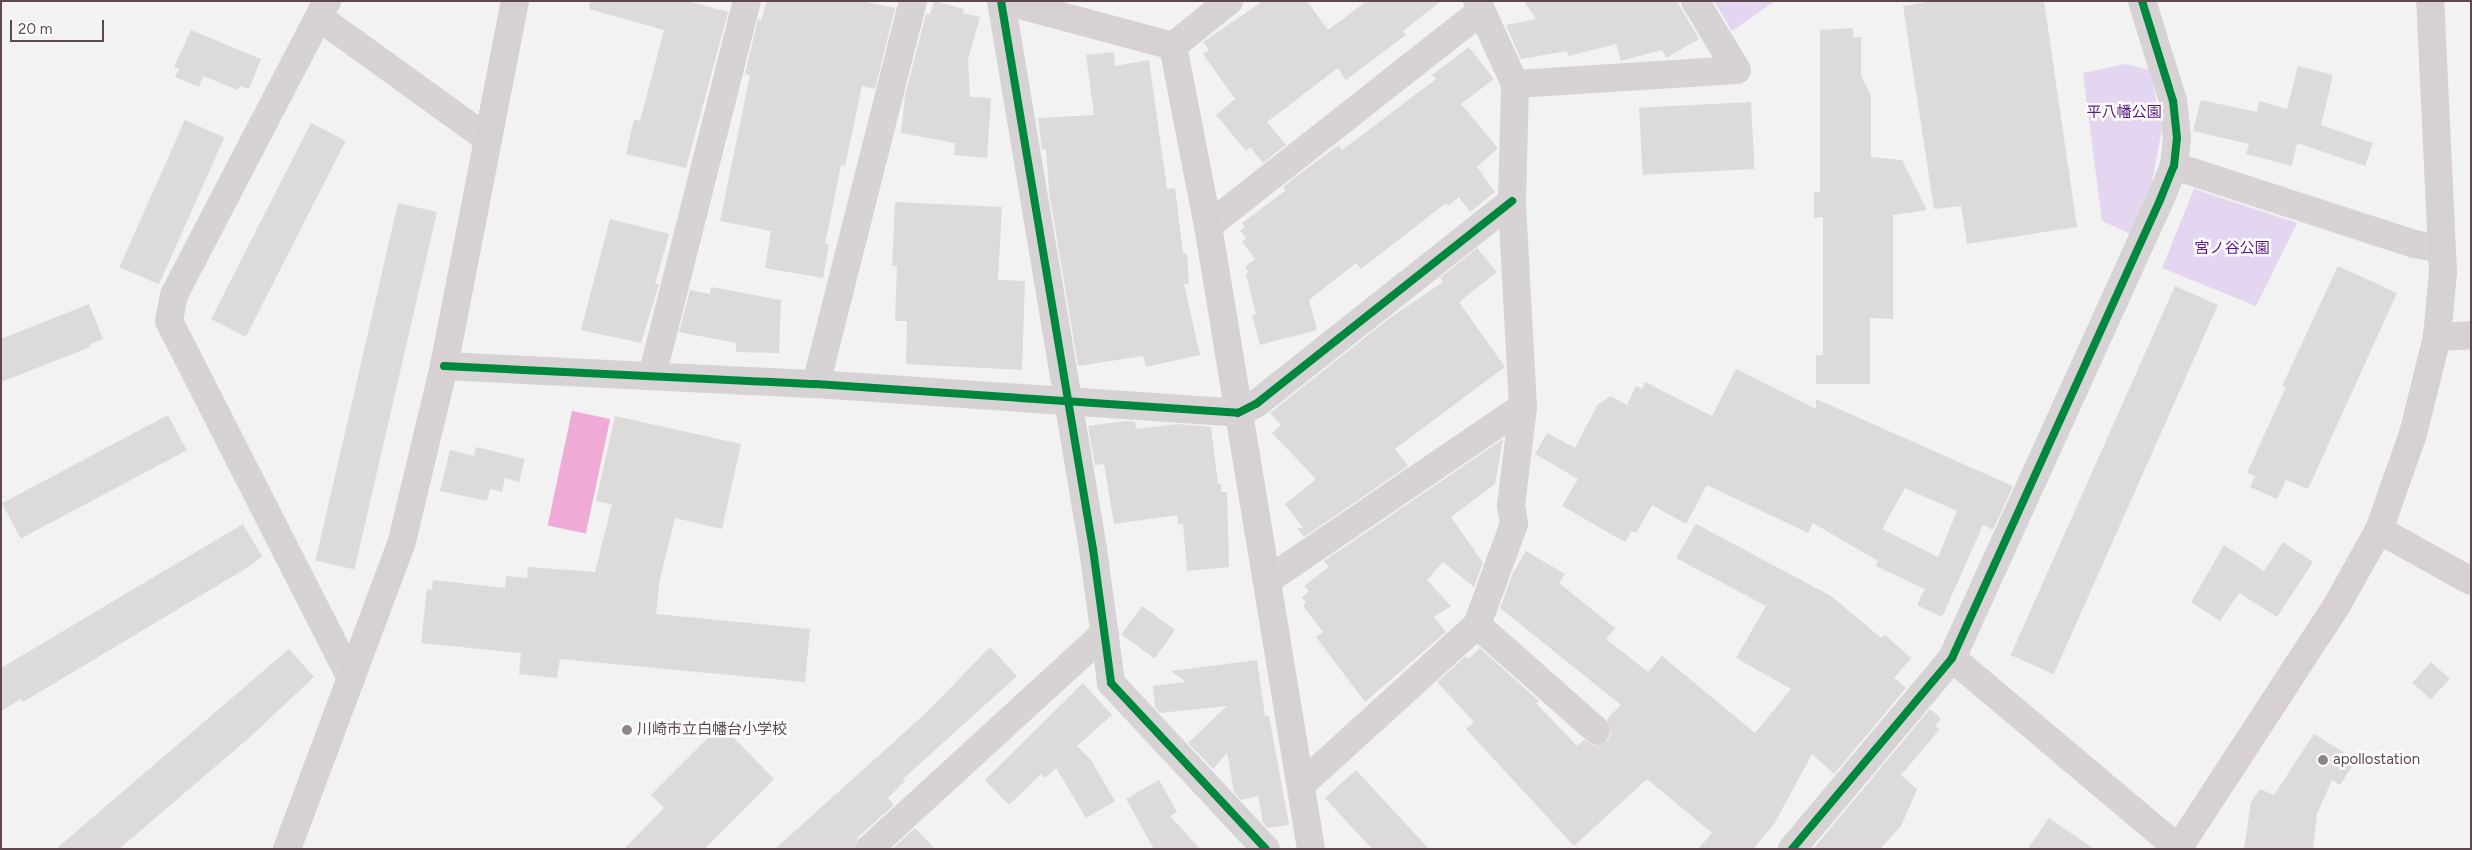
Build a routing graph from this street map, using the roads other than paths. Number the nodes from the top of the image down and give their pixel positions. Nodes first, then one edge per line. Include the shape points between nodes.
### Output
1 (516, 1) edge
2 (747, 1) edge
3 (913, 1) edge
4 (1001, 1) edge
5 (1006, 1) edge
6 (1230, 1) edge
7 (1695, 1) edge
8 (2142, 1) edge
9 (2430, 1) edge
10 (1479, 6) edge
11 (323, 10) edge
12 (1173, 46) junction
13 (1515, 84) junction
14 (488, 139) junction
15 (2174, 166) junction
16 (1512, 201) junction
17 (1208, 226) junction
18 (2442, 250) junction
19 (2471, 335) edge
20 (2437, 337) junction
21 (444, 366) junction
22 (652, 376) junction
23 (816, 384) junction
24 (1067, 402) junction
25 (1523, 407) junction
26 (1238, 413) junction
27 (2380, 530) junction
28 (1268, 580) junction
29 (2471, 581) edge
30 (1478, 625) junction
31 (1105, 633) junction
32 (1952, 658) junction
33 (351, 678) junction
34 (1596, 730) dead end
35 (1302, 785) junction
36 (2178, 848) edge
37 (287, 849) edge
38 (869, 849) edge
39 (1266, 849) edge
40 (1311, 849) edge
41 (1792, 849) edge

1 - 14 street
2 - 22 street
3 - 23 street
4 - 24 street
5 - 12 street
6 - 12 street
7 - 13 street via 1737,70
8 - 15 street via 2173,102 2178,138
9 - 18 street
10 - 13 street
10 - 17 street
11 - 14 street
11 - 33 street via 174,296 169,321
12 - 17 street
13 - 16 street
14 - 21 street
15 - 18 street via 2414,244
15 - 32 street
16 - 25 street
16 - 26 street via 1256,404
17 - 26 street
18 - 20 street
19 - 20 street
20 - 27 street via 2413,434
21 - 22 street
21 - 33 street via 402,541
22 - 23 street
23 - 24 street
24 - 26 street
24 - 31 street
25 - 28 street
25 - 30 street via 1511,505 1514,524
26 - 28 street
27 - 29 street
27 - 36 street via 2337,604
28 - 35 street
30 - 34 street
30 - 35 street
31 - 38 street
31 - 39 street via 1111,684
32 - 36 street
32 - 41 street
33 - 37 street
35 - 40 street

